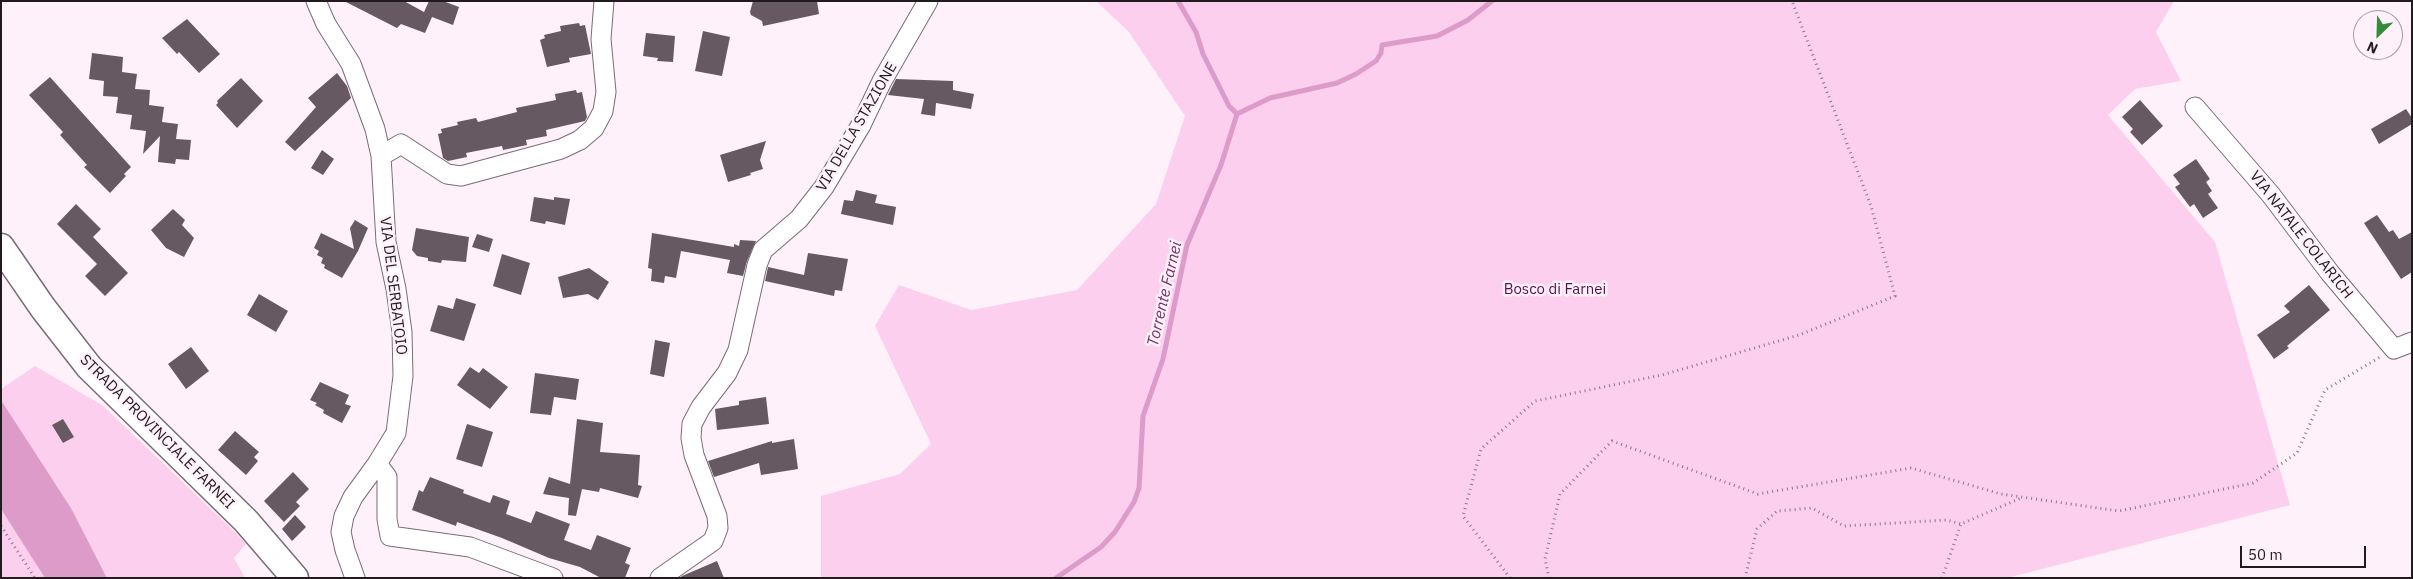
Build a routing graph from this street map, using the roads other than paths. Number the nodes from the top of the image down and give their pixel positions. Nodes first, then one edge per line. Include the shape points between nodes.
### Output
1 (316, 1) edge
2 (604, 1) edge
3 (928, 1) edge
4 (2195, 107) dead end
5 (380, 156) junction
6 (1, 247) edge
7 (2412, 342) edge
8 (377, 464) junction
9 (294, 573) edge
10 (355, 578) edge
11 (553, 578) edge
12 (660, 578) edge

1 - 5 street, VIA DEL SERBATOIO via 351,64 375,129
2 - 5 street via 601,39 606,92 603,111 594,128 580,140 462,176 447,174 402,144
3 - 12 street, VIA DELLA STAZIONE via 882,81 865,119 824,187 799,219 763,250 738,350 727,373 692,424 694,455 717,516 718,528 713,541
4 - 7 street, VIA NATALE COLARICH via 2271,195 2330,273 2394,349
5 - 8 street, VIA DEL SERBATOIO via 384,220 402,332 403,376 396,433
6 - 9 main road, STRADA PROVINCIALE FARNEI via 89,366 208,482
8 - 10 street, VIA DEL SERBATOIO via 353,497 344,516 341,532
8 - 11 street via 387,477 390,536 470,547

